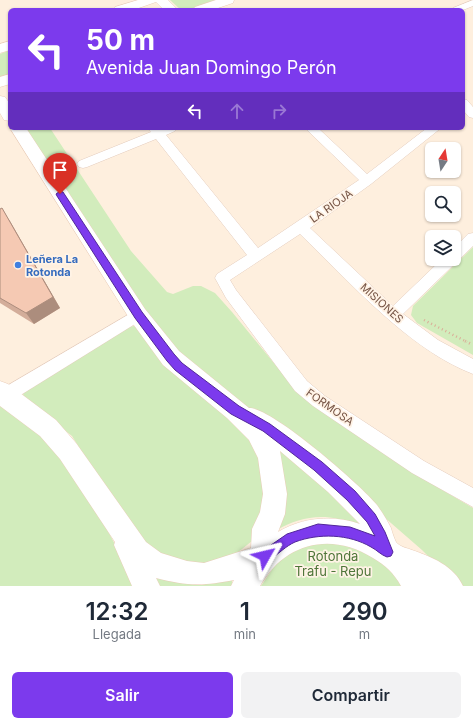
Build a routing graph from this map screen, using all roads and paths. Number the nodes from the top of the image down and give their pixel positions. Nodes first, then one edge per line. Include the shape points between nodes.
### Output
1 (151, 0) edge
2 (161, 0) edge
3 (228, 0) edge
4 (473, 3) edge
5 (126, 8) edge
6 (169, 8) edge
7 (206, 8) edge
8 (461, 8) edge
9 (0, 100) edge
10 (466, 103) edge
11 (8, 113) edge
12 (473, 114) edge
13 (19, 130) edge
14 (313, 130) edge
15 (432, 130) edge
16 (156, 131) edge
17 (83, 164) dead end
18 (367, 181) junction
19 (301, 227) junction
20 (473, 238) edge
21 (461, 250) edge
22 (256, 256) junction
23 (445, 266) edge
24 (222, 278) joint
25 (397, 312) junction
26 (138, 315) junction
27 (473, 345) edge
28 (473, 367) edge
29 (2, 394) edge
30 (235, 410) junction
31 (473, 498) edge
32 (117, 523) junction
33 (390, 554) junction
34 (264, 558) junction
35 (146, 586) edge
36 (245, 586) edge
37 (415, 586) edge
38 (449, 586) edge

1 - 5 main road
2 - 6 main road
3 - 7 main road
4 - 8 street
9 - 11 main road
10 - 12 street
13 - 26 main road
14 - 18 street
15 - 18 street, LA RIOJA
16 - 17 street
16 - 22 street
18 - 19 street, LA RIOJA
19 - 22 street, LA RIOJA
19 - 25 street, MISIONES
20 - 21 street
22 - 24 street, LA RIOJA
23 - 25 street
24 - 31 street, FORMOSA via 301,386 418,467
25 - 27 path
25 - 28 street, MISIONES via 433,345
26 - 29 street
26 - 30 main road via 179,366
29 - 32 main road via 48,428 68,452
30 - 33 main road via 266,427 318,466 351,496 371,518
30 - 34 main road via 257,432 270,456 275,494 272,514 265,529
32 - 34 main road via 137,551 154,564 187,574 204,576
32 - 35 main road
33 - 34 main road via 376,543 350,533 318,530 291,538
33 - 37 main road via 403,565
33 - 38 main road via 432,572
34 - 36 main road

